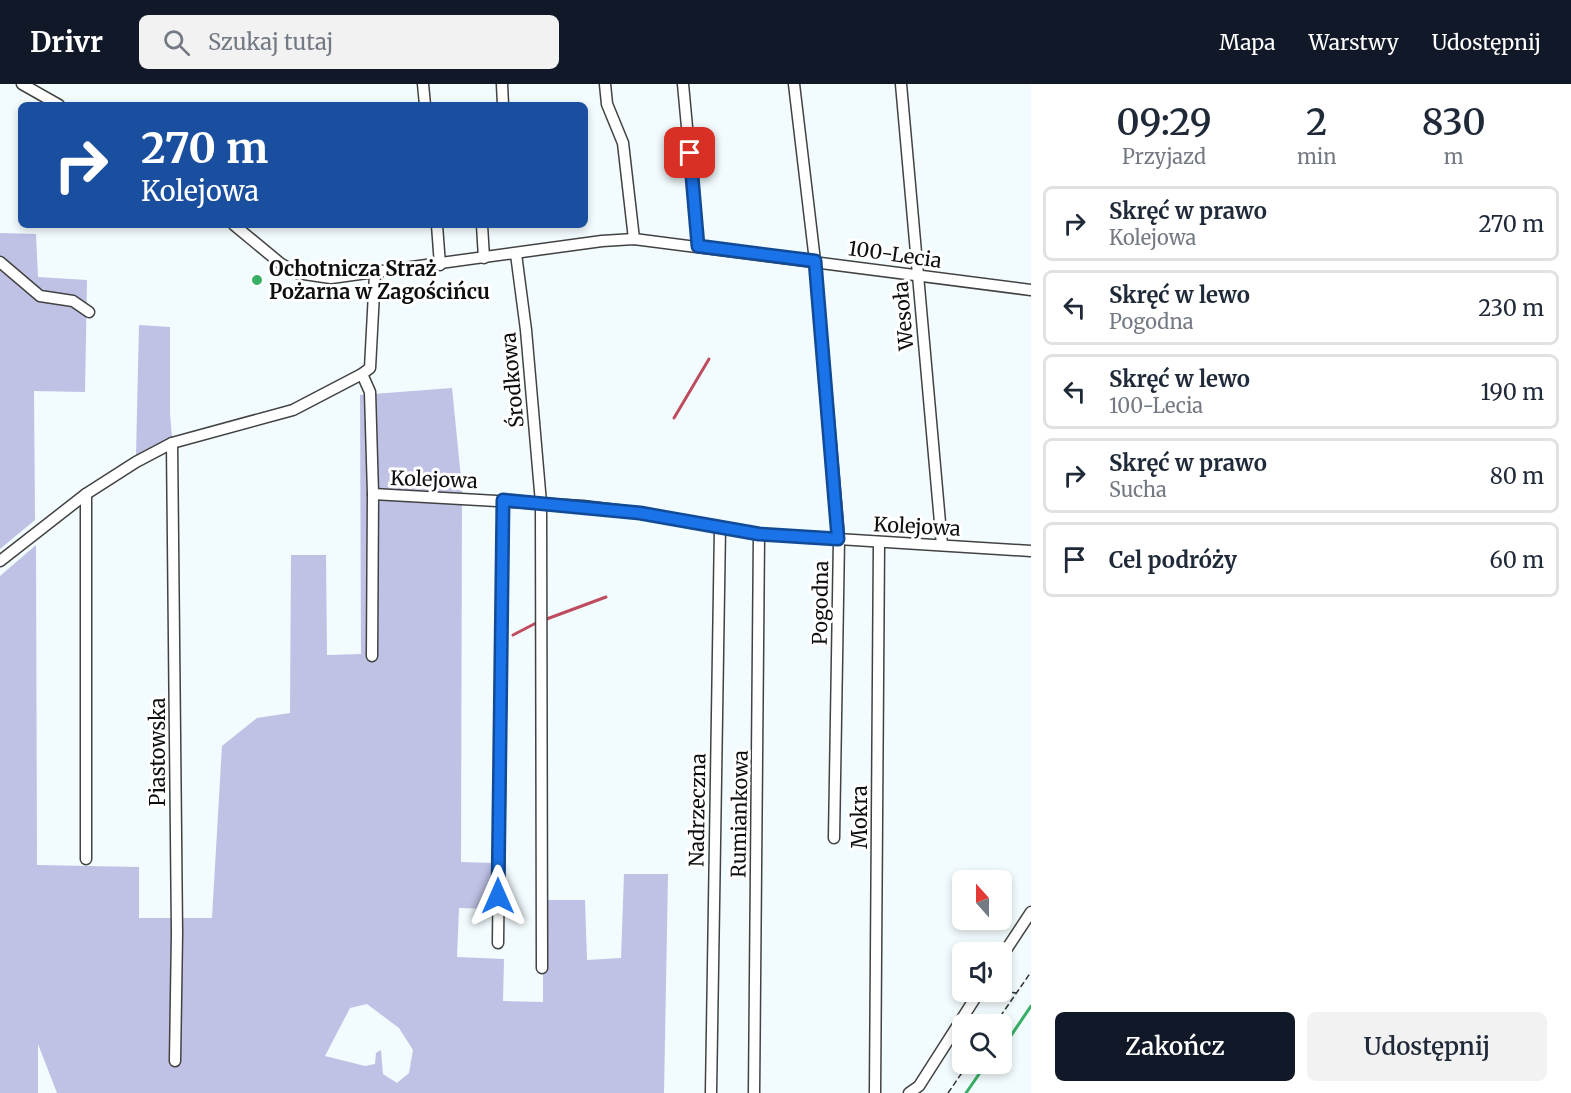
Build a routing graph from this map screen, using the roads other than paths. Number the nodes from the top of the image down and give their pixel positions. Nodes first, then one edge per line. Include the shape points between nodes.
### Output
1 (22, 84) edge
2 (423, 84) edge
3 (502, 84) edge
4 (605, 84) edge
5 (683, 84) edge
6 (794, 84) edge
7 (901, 84) edge
8 (55, 102) edge
9 (425, 102) edge
10 (503, 102) edge
11 (238, 228) edge
12 (436, 228) edge
13 (482, 228) edge
14 (634, 239) junction
15 (698, 246) junction
16 (516, 254) junction
17 (484, 258) junction
18 (815, 261) junction
19 (0, 262) edge
20 (440, 265) junction
21 (375, 274) junction
22 (917, 275) junction
23 (1031, 290) edge
24 (89, 312) dead end
25 (362, 374) junction
26 (172, 443) junction
27 (86, 494) junction
28 (373, 494) junction
29 (503, 500) junction
30 (541, 503) junction
31 (720, 527) junction
32 (759, 534) junction
33 (838, 539) junction
34 (879, 542) junction
35 (942, 545) junction
36 (1031, 551) edge
37 (0, 561) edge
38 (372, 656) dead end
39 (834, 838) dead end
40 (86, 859) dead end
41 (1031, 912) edge
42 (498, 942) dead end
43 (1012, 942) edge
44 (542, 968) dead end
45 (972, 1002) edge
46 (175, 1061) dead end
47 (711, 1093) edge
48 (754, 1093) edge
49 (875, 1093) edge
50 (909, 1093) edge

1 - 8 street
2 - 9 street
3 - 10 street
4 - 14 street via 607,104 623,143
5 - 15 street
6 - 18 street, Pogodna
7 - 22 street, Wesoła
11 - 21 street, 100-Lecia via 297,273 331,278
12 - 20 street
13 - 17 street
14 - 15 street, 100-Lecia
14 - 16 street, 100-Lecia
15 - 18 street, 100-Lecia
16 - 17 street, 100-Lecia
16 - 30 street, Środkowa
17 - 20 street, 100-Lecia
18 - 22 street, 100-Lecia
18 - 33 street, Pogodna
19 - 24 street via 40,296 73,301
20 - 21 street, 100-Lecia
21 - 25 street via 370,368
22 - 23 street, 100-Lecia
22 - 35 street, Wesoła
25 - 26 street via 293,410
25 - 28 street via 370,392
26 - 27 street
26 - 46 street, Piastowska
27 - 37 street
27 - 40 street
28 - 29 street, Kolejowa
28 - 38 street
29 - 30 street, Kolejowa
29 - 42 street
30 - 31 street, Kolejowa via 640,513
30 - 44 street, Środkowa
31 - 32 street, Kolejowa
31 - 47 street, Nadrzeczna
32 - 33 street, Kolejowa
32 - 48 street, Rumiankowa
33 - 34 street, Kolejowa
33 - 39 street, Pogodna
34 - 35 street, Kolejowa
34 - 49 street, Mokra
35 - 36 street, Kolejowa
41 - 43 street
45 - 50 street via 920,1086

